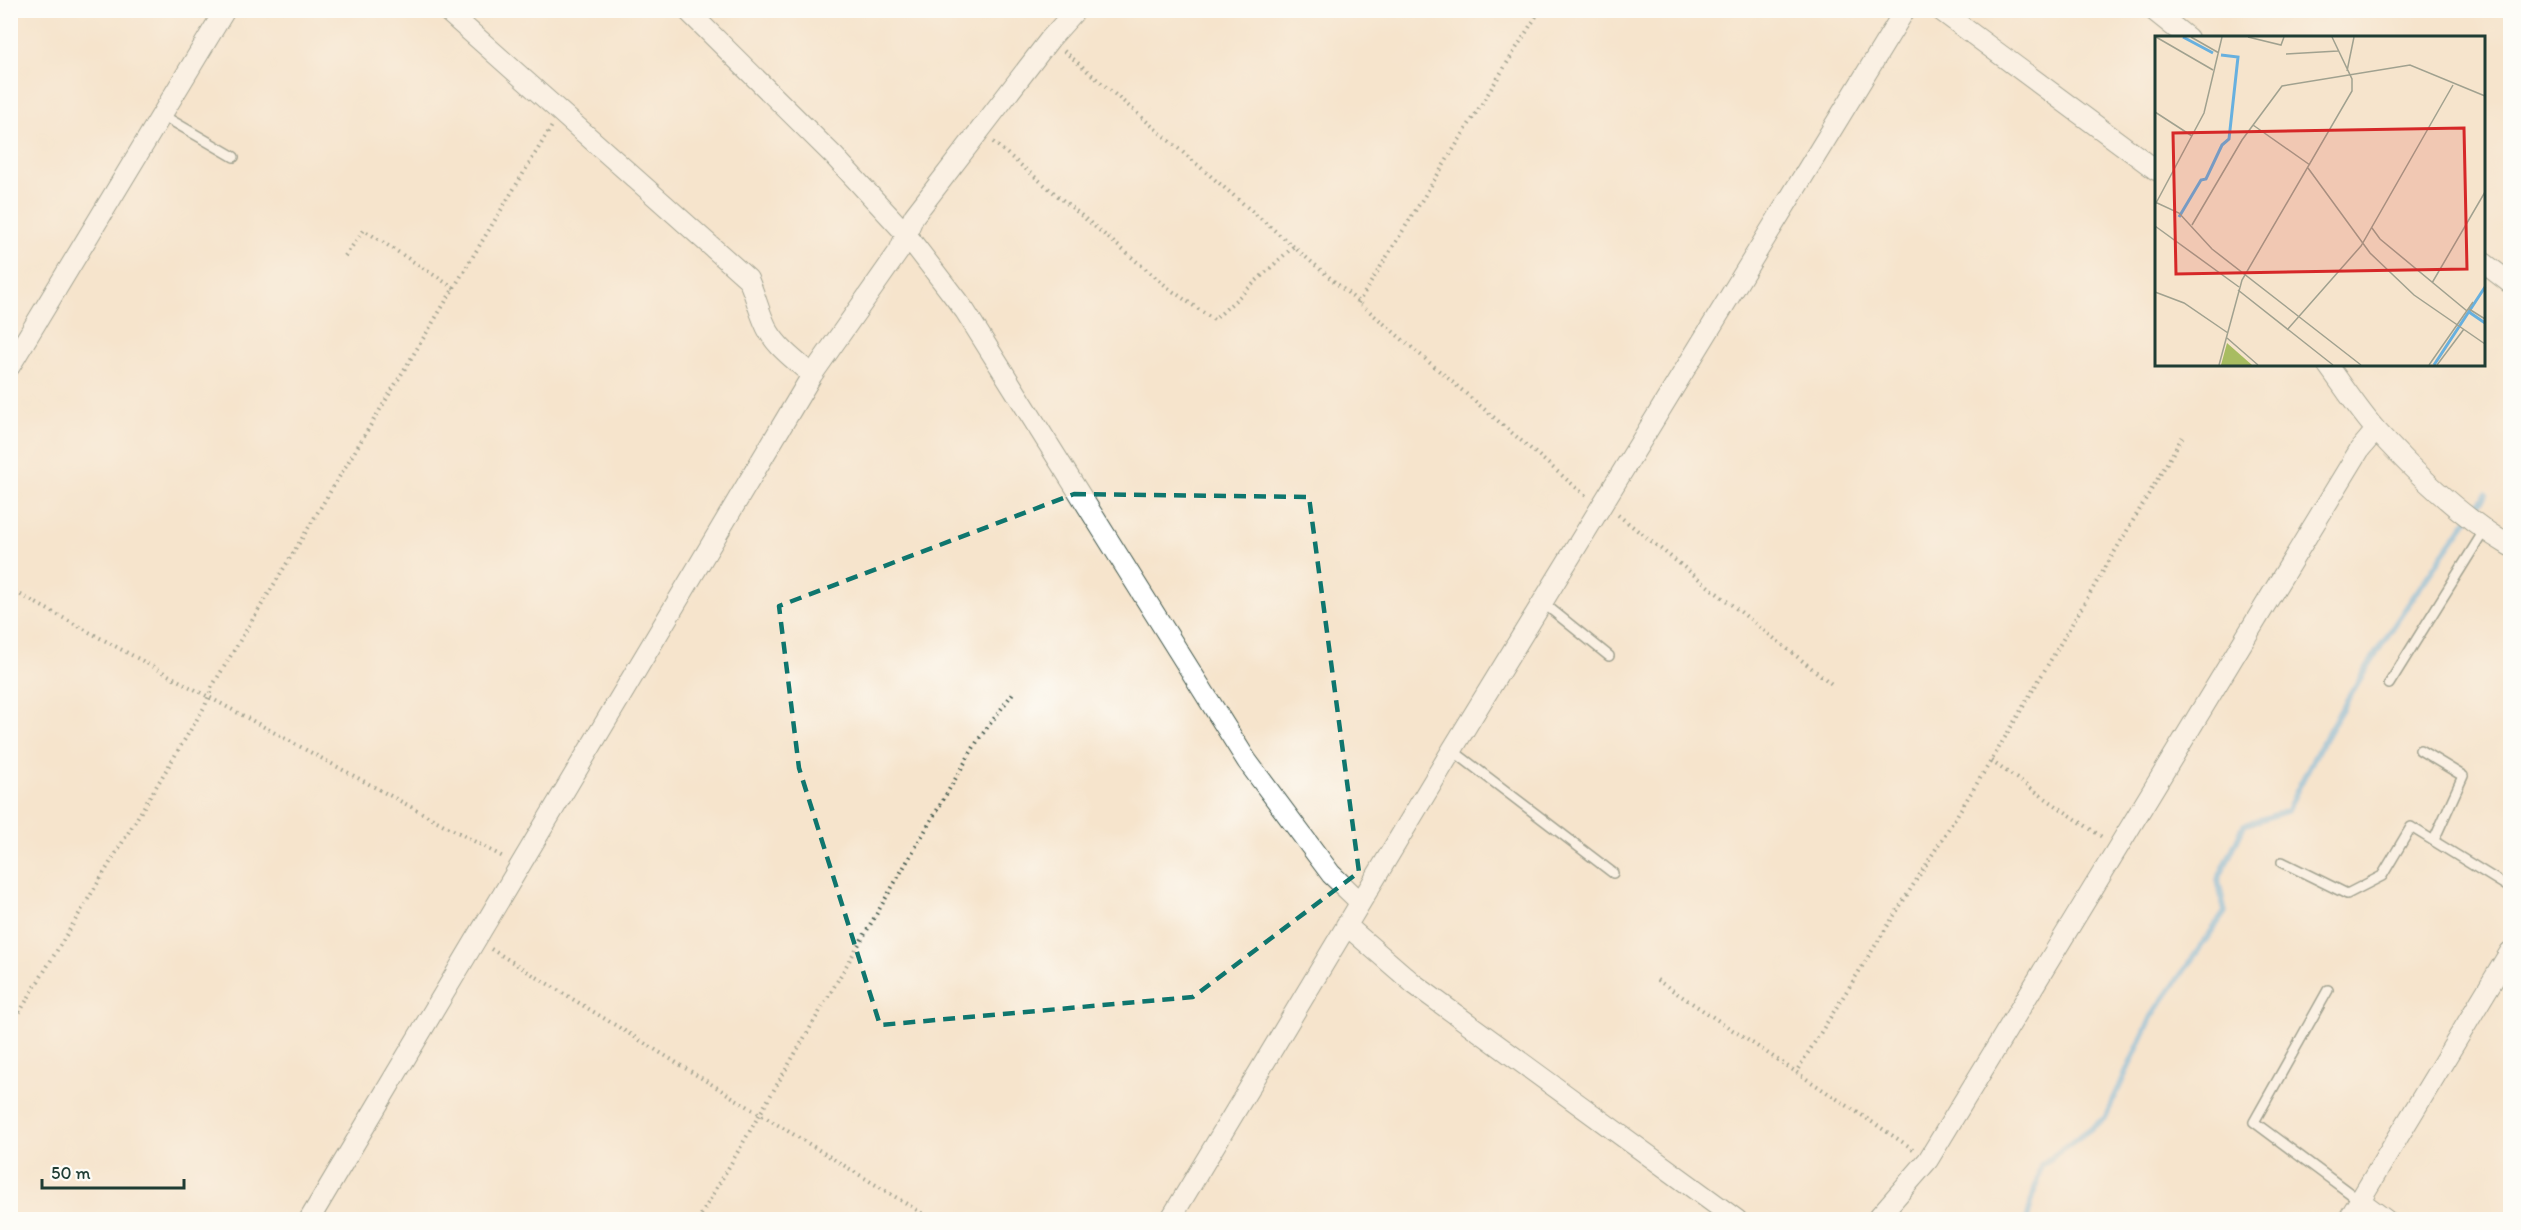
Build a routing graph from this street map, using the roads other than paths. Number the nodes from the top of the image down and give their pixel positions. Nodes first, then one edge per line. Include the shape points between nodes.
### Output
1 (225, 10) edge
2 (446, 10) edge
3 (687, 10) edge
4 (1076, 10) edge
5 (1905, 10) edge
6 (1940, 10) edge
7 (2152, 10) edge
8 (2185, 36) edge
9 (162, 116) junction
10 (234, 157) dead end
11 (2155, 169) edge
12 (906, 234) junction
13 (2485, 263) edge
14 (2511, 283) edge
15 (10, 366) edge
16 (2328, 366) edge
17 (812, 375) junction
18 (2376, 430) junction
19 (2484, 531) junction
20 (2511, 546) edge
21 (1542, 602) junction
22 (1609, 656) dead end
23 (2389, 684) dead end
24 (1452, 750) junction
25 (2420, 750) dead end
26 (2434, 840) junction
27 (2282, 862) dead end
28 (1613, 873) dead end
29 (2511, 888) edge
30 (1360, 902) junction
31 (1346, 925) junction
32 (2511, 952) edge
33 (2328, 990) dead end
34 (2359, 1200) junction
35 (309, 1220) edge
36 (1170, 1220) edge
37 (1737, 1220) edge
38 (1876, 1220) edge
39 (2348, 1220) edge
40 (2386, 1220) edge

1 - 9 street
2 - 17 street via 748,279 772,337
3 - 12 street via 834,156
4 - 12 street via 914,216
5 - 21 street
6 - 11 street
7 - 8 street
9 - 10 lane
9 - 15 street
12 - 17 street via 899,251
12 - 30 street via 965,311 1248,761 1331,874
13 - 14 street
16 - 18 street
17 - 35 street
18 - 19 street
18 - 38 street via 2360,449 1928,1160
19 - 20 street
19 - 23 lane
21 - 22 lane
21 - 24 street
24 - 28 lane
24 - 30 street
25 - 26 lane via 2463,776
26 - 27 lane via 2411,827 2382,876 2348,894
26 - 29 lane
30 - 31 street
31 - 36 street
31 - 37 street via 1414,984
32 - 34 street
33 - 34 lane via 2254,1122
34 - 39 street
34 - 40 street

